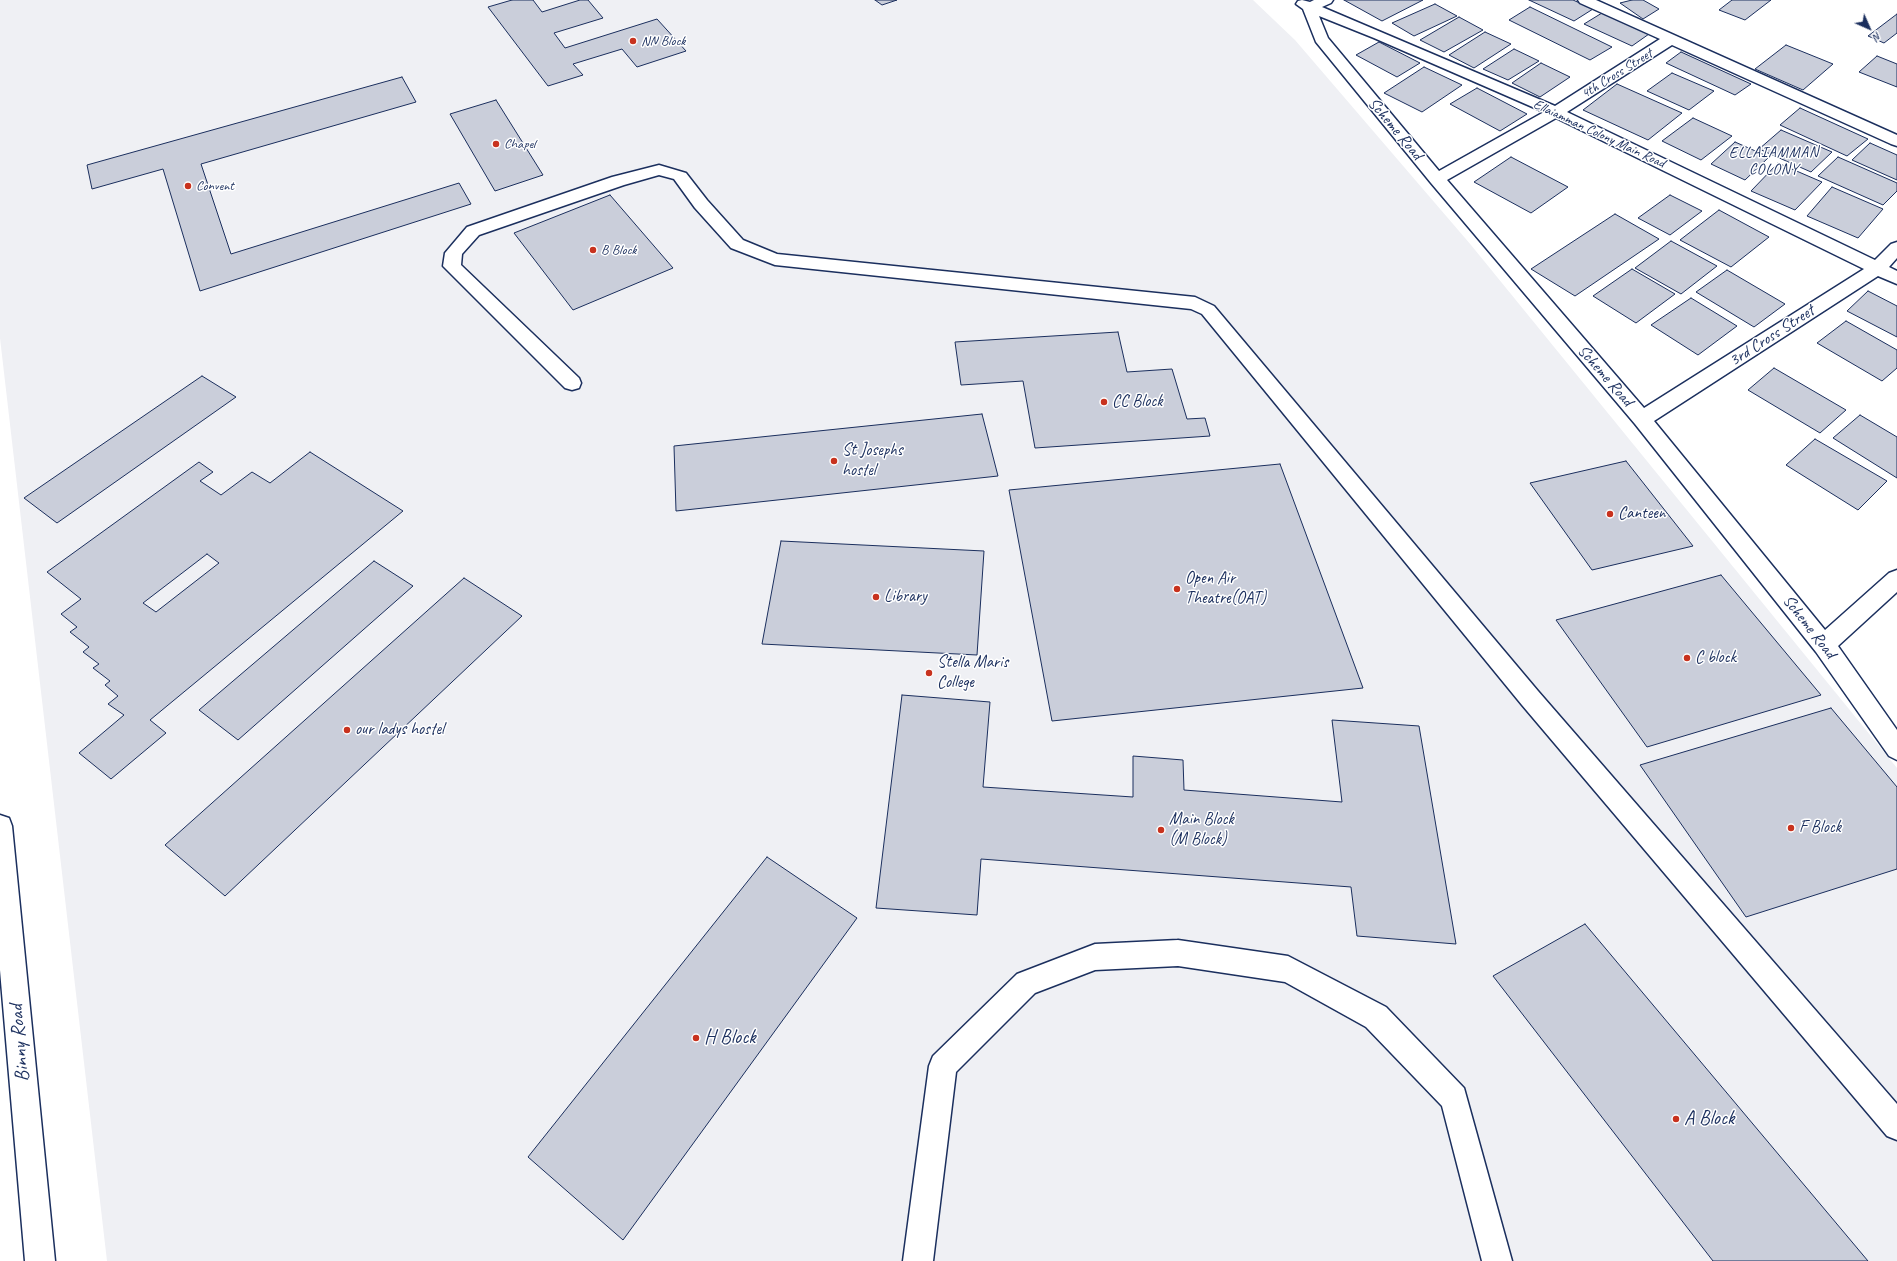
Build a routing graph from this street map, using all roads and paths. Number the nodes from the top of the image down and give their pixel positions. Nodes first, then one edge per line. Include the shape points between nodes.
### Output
1 (1585, 0) edge
2 (1310, 2) edge
3 (1672, 39) junction
4 (1556, 112) junction
5 (1897, 141) edge
6 (1437, 179) junction
7 (1897, 248) edge
8 (1878, 268) junction
9 (1897, 278) edge
10 (572, 383) dead end
11 (1642, 419) junction
12 (1897, 579) edge
13 (1824, 645) junction
14 (1897, 749) edge
15 (0, 826) edge
16 (1897, 1126) edge
17 (40, 1261) edge
18 (918, 1261) edge
19 (1497, 1261) edge

1 - 3 street
2 - 4 street, Ellaiamman Colony Main Road
2 - 6 street, Scheme Road via 1321,39
3 - 4 street, 4th Cross Street
3 - 5 street
4 - 6 street, 4th Cross Street
4 - 8 street, Ellaiamman Colony Main Road
6 - 11 street, Scheme Road
7 - 8 street, 3rd Cross Street
8 - 9 street, Ellaiamman Colony Main Road
8 - 11 street, 3rd Cross Street
10 - 16 street via 452,266 454,253 473,231 618,181 659,170 680,176 737,244 775,260 834,264 1194,303 1208,310 1530,698
11 - 13 street, Scheme Road
12 - 13 street
13 - 14 street, Scheme Road
15 - 17 street, Binny Road
18 - 19 street via 943,1066 1026,983 1095,957 1178,953 1288,969 1376,1018 1454,1098

